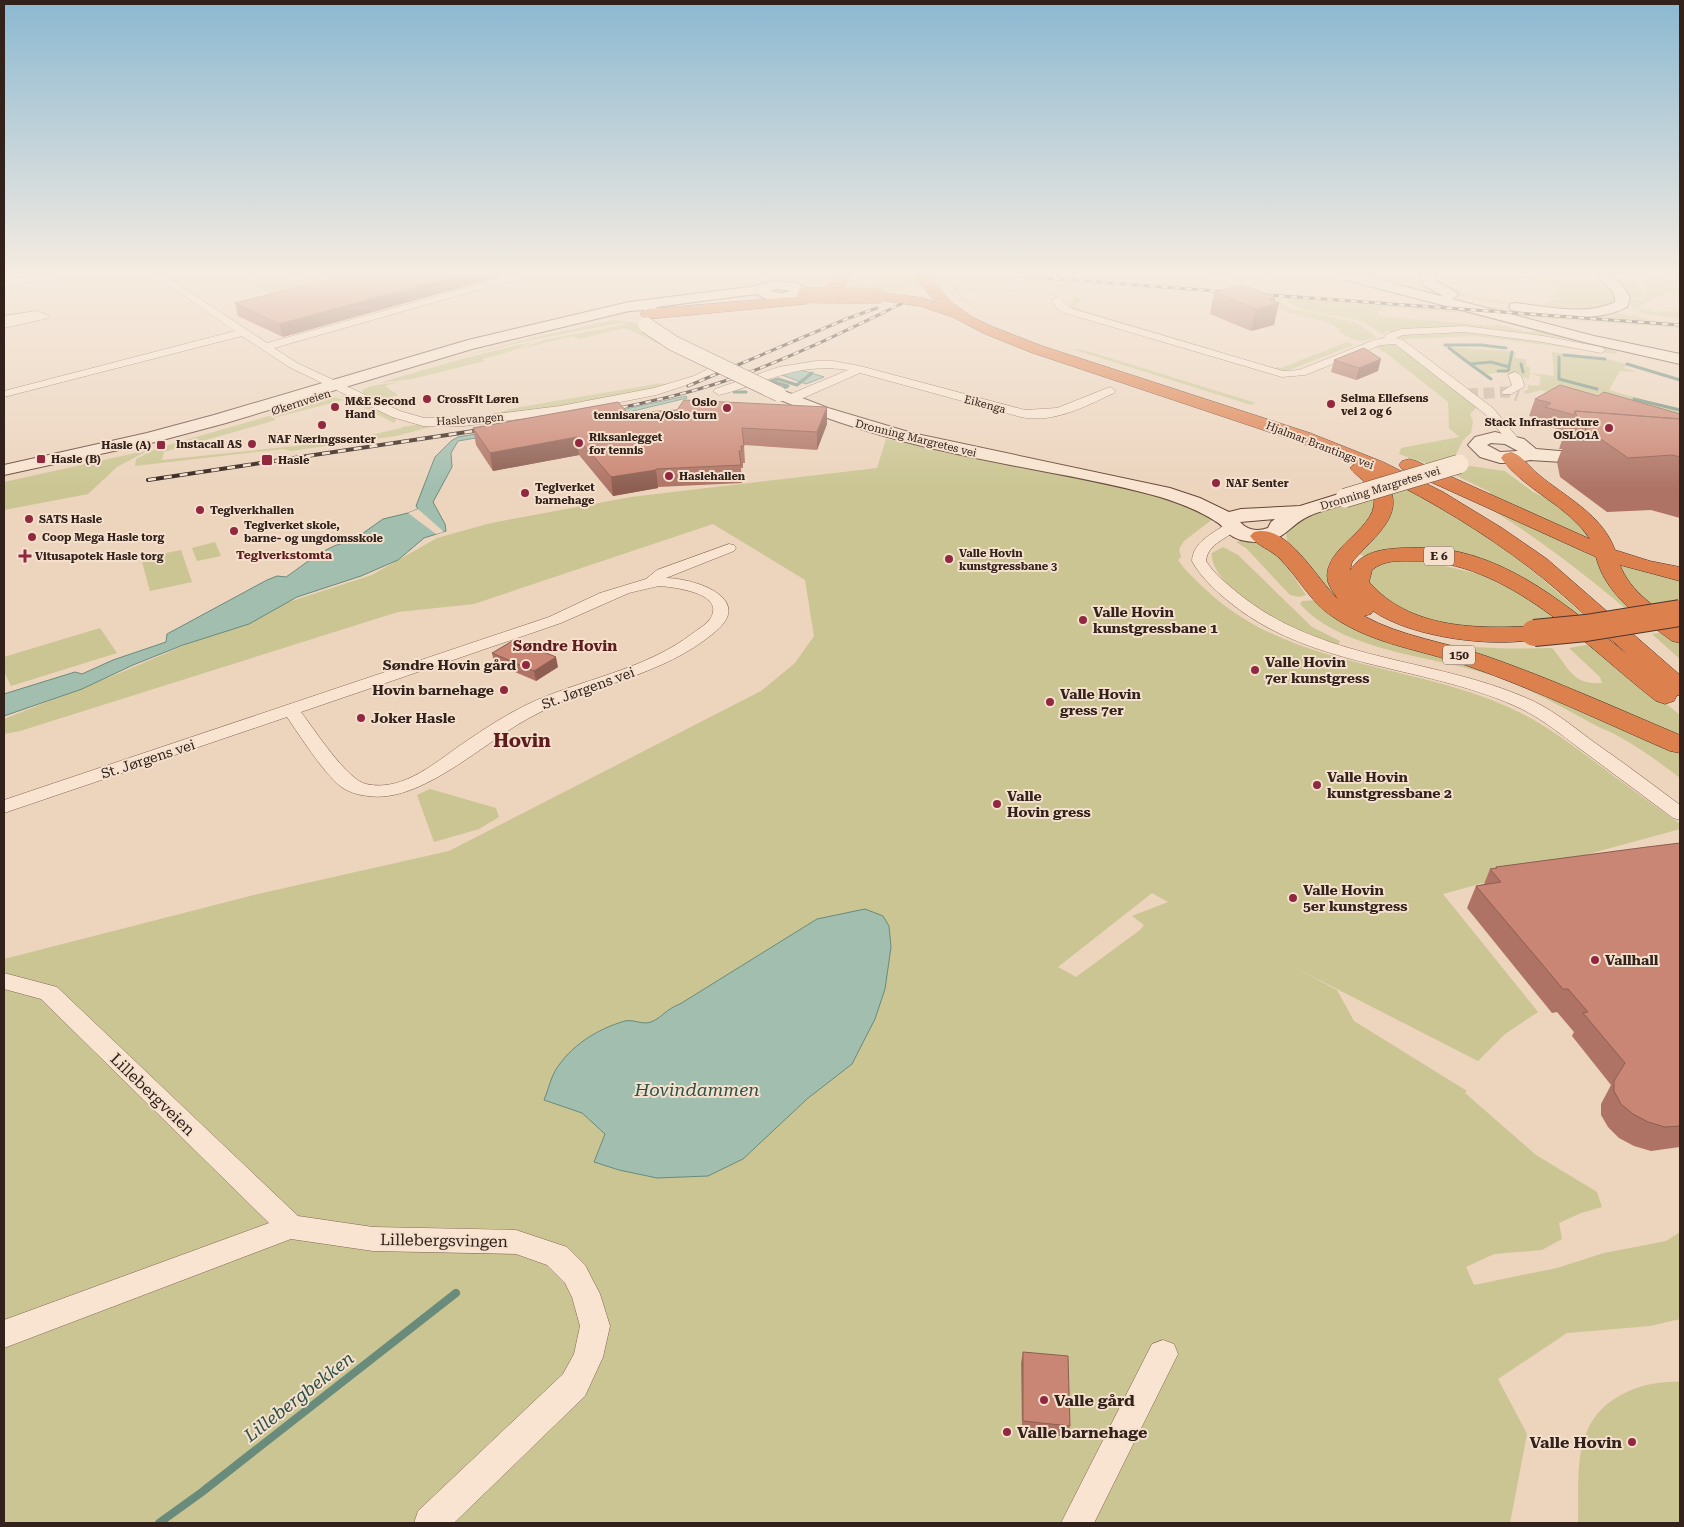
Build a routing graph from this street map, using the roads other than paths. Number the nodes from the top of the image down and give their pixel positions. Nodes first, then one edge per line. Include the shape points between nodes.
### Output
1 (186, 347) edge
2 (264, 347) edge
3 (486, 347) edge
4 (681, 347) edge
5 (1032, 347) edge
6 (1057, 347) edge
7 (1192, 347) edge
8 (1363, 347) edge
9 (1407, 347) edge
10 (1594, 347) edge
11 (1598, 347) edge
12 (1680, 359) edge
13 (719, 361) dead end
14 (1680, 367) edge
15 (860, 369) junction
16 (1516, 379) dead end
17 (338, 387) junction
18 (719, 391) dead end
19 (1110, 391) dead end
20 (1507, 392) dead end
21 (4, 394) edge
22 (785, 396) junction
23 (1500, 423) junction
24 (1331, 443) junction
25 (1484, 443) junction
26 (1516, 451) junction
27 (1615, 458) edge
28 (1459, 464) junction
29 (4, 470) edge
30 (4, 476) edge
31 (1250, 525) junction
32 (729, 548) dead end
33 (1204, 548) junction
34 (1607, 556) junction
35 (1680, 574) edge
36 (651, 583) junction
37 (1680, 613) edge
38 (1680, 622) edge
39 (1680, 636) edge
40 (1539, 638) junction
41 (1680, 669) edge
42 (1680, 688) edge
43 (1680, 707) edge
44 (291, 711) junction
45 (1680, 745) edge
46 (4, 807) edge
47 (1680, 814) edge
48 (4, 981) edge
49 (291, 1227) junction
50 (4, 1334) edge
51 (1164, 1354) dead end
52 (430, 1523) edge
53 (1077, 1523) edge

1 - 21 street
2 - 17 street, Haslevangen via 293,366
3 - 17 main road, Økernveien
4 - 22 main road, Dronning Margretes vei, bridge
5 - 24 highway, Hjalmar Brantings vei
6 - 24 highway, Hjalmar Brantings vei via 1284,421
7 - 8 street via 1282,374 1298,374
9 - 23 street
10 - 14 main road
11 - 12 main road
13 - 17 street, Haslevangen via 710,372 698,378 656,392 560,410 450,423 410,420
15 - 18 street, Eikenga via 828,364 794,366
15 - 19 street, Eikenga via 1025,414 1065,411
15 - 22 street
16 - 20 street via 1518,387
17 - 29 main road, Økernveien via 133,442
17 - 30 main road, Økernveien via 189,435
22 - 31 main road, Dronning Margretes vei via 892,434 1122,482
23 - 25 street
23 - 26 street
24 - 34 highway via 1376,452 1431,473
24 - 40 highway, E 6 via 1373,479 1385,501 1382,514 1338,569 1339,583 1355,604 1382,620 1426,634 1489,643
24 - 41 highway, Hjalmar Brantings vei via 1436,486 1513,532 1582,583
24 - 42 highway, Hjalmar Brantings vei via 1421,488 1504,538 1566,586
25 - 26 main road
25 - 28 main road, Dronning Margretes vei
26 - 27 main road
26 - 28 main road, Dronning Margretes vei
26 - 34 highway via 1529,477 1592,528 1603,542
28 - 31 main road, Dronning Margretes vei, bridge
31 - 33 street, Dronning Margretes vei
31 - 33 street, Dronning Margretes vei via 1211,540
31 - 45 highway, 150 via 1285,550 1325,600 1363,625 1395,638 1495,667
32 - 36 street, St. Jørgens vei via 662,573
33 - 47 street via 1199,557 1202,566 1233,598 1263,621 1320,644 1518,701 1562,726
34 - 35 highway
34 - 39 highway via 1614,577 1623,589
36 - 44 street, St. Jørgens vei via 622,590 555,620
36 - 44 street, St. Jørgens vei via 679,583 708,592 720,608 718,620 688,644 650,665 564,695 527,712 409,785 383,790 359,788 343,779
37 - 40 highway, E 6, bridge
38 - 40 highway, E 6
40 - 43 highway, E 6 via 1467,632 1408,620 1366,594 1358,583 1359,570 1378,558 1414,554 1461,560 1498,573 1543,598
44 - 46 street, St. Jørgens vei
48 - 49 street, Lillebergveien via 49,994
49 - 50 street, Lillebergsvingen
49 - 52 street, Lillebergsvingen via 373,1240 516,1242 557,1256 575,1274 586,1294 595,1326 588,1357 574,1385
51 - 53 street

